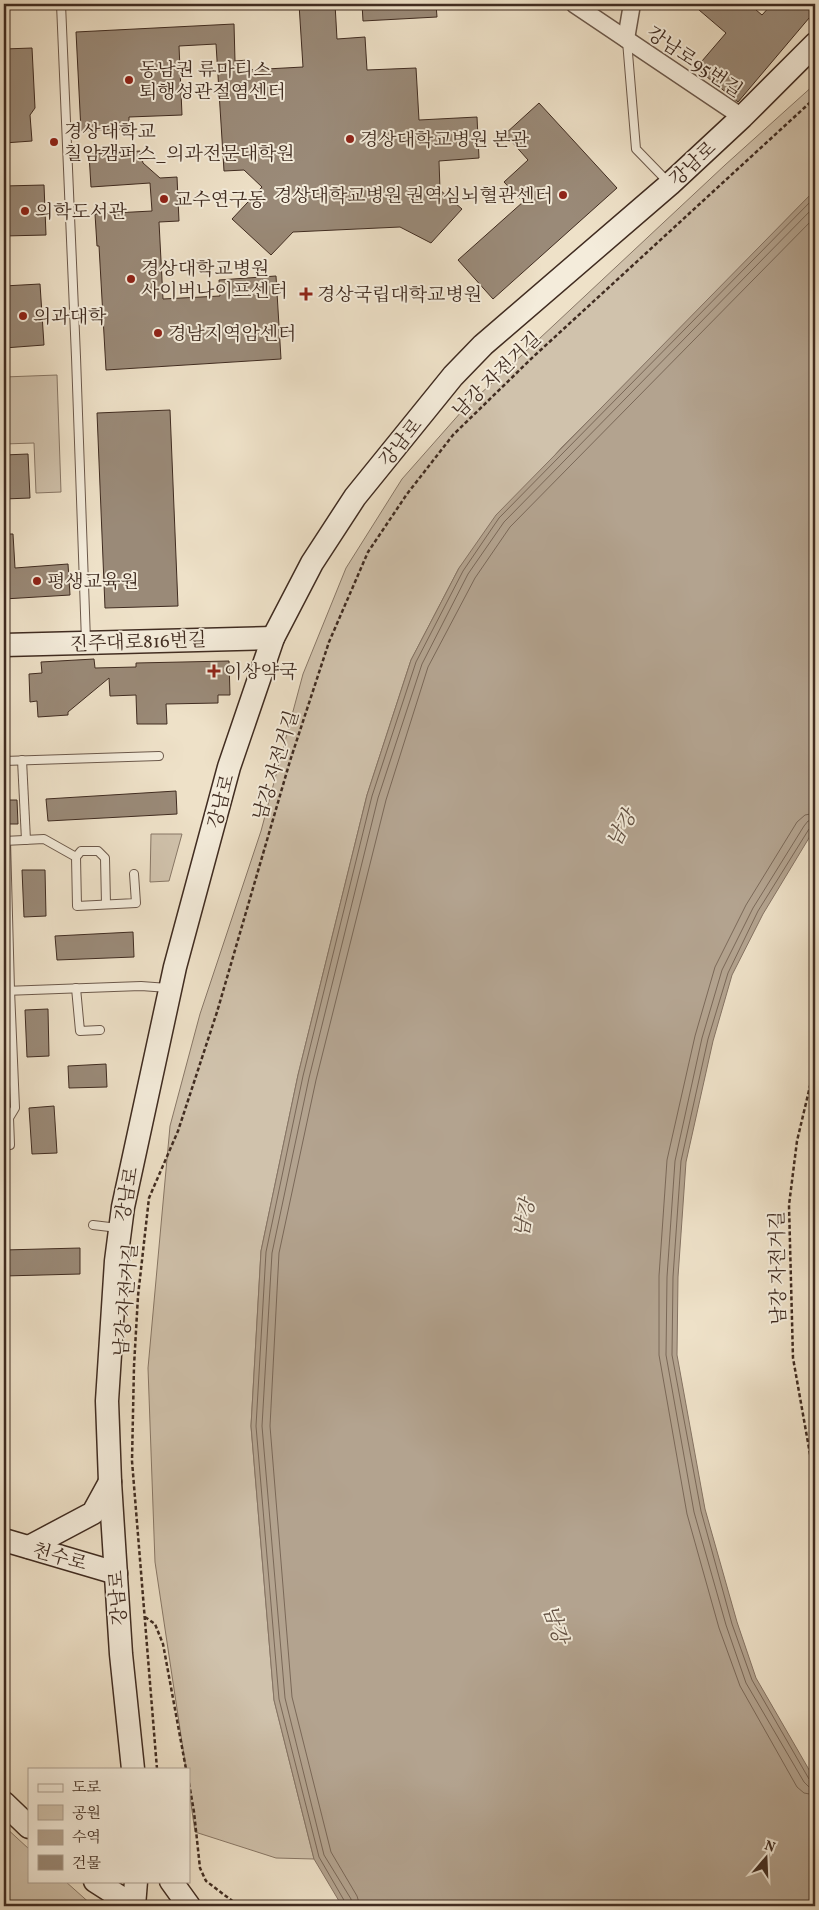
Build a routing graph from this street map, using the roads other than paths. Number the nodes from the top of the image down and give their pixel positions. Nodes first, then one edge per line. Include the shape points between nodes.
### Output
1 (61, 4) edge
2 (574, 4) edge
3 (632, 4) edge
4 (626, 39) junction
5 (815, 44) edge
6 (742, 117) junction
7 (670, 184) junction
8 (273, 638) junction
9 (86, 643) junction
10 (4, 645) edge
11 (159, 756) dead end
12 (22, 760) junction
13 (4, 761) edge
14 (26, 840) junction
15 (5, 841) edge
16 (76, 856) junction
17 (134, 874) dead end
18 (106, 904) junction
19 (6, 906) edge
20 (76, 988) junction
21 (170, 988) junction
22 (7, 990) edge
23 (100, 1030) dead end
24 (4, 1050) edge
25 (13, 1050) junction
26 (6, 1118) edge
27 (4, 1146) edge
28 (92, 1225) dead end
29 (120, 1228) junction
30 (110, 1482) junction
31 (4, 1540) edge
32 (29, 1548) junction
33 (116, 1573) junction
34 (133, 1768) edge
35 (4, 1803) edge
36 (28, 1826) edge
37 (97, 1882) edge
38 (136, 1882) edge
39 (172, 1882) edge
40 (134, 1906) edge
41 (189, 1906) edge

1 - 9 lane
2 - 4 street, 강남로95번길
3 - 4 street, 강남로95번길
4 - 6 street, 강남로95번길
4 - 7 lane via 636,148
5 - 6 street, 강남로
6 - 7 street, 강남로
7 - 8 street, 강남로 via 483,345 453,376 356,497 312,563
8 - 9 street, 진주대로816번길
8 - 21 street, 강남로 via 229,768
9 - 10 street, 진주대로816번길
11 - 12 lane
12 - 13 lane
12 - 14 lane
14 - 15 lane
14 - 16 lane via 44,839
15 - 19 lane
16 - 18 lane via 77,906
16 - 18 lane via 81,851 98,851 104,858
17 - 18 lane via 136,903
19 - 22 lane
20 - 21 lane
20 - 22 lane
20 - 23 lane via 80,1031
21 - 29 street, 강남로
22 - 25 lane
24 - 25 lane
25 - 26 lane via 15,1108
26 - 27 lane via 10,1146
28 - 29 lane
29 - 30 street, 강남로 via 107,1401
30 - 32 street via 93,1512
30 - 33 street, 강남로
31 - 32 street, 천수로
32 - 33 street, 천수로
33 - 34 street, 강남로
35 - 36 street
37 - 40 street
38 - 40 street
39 - 41 street

